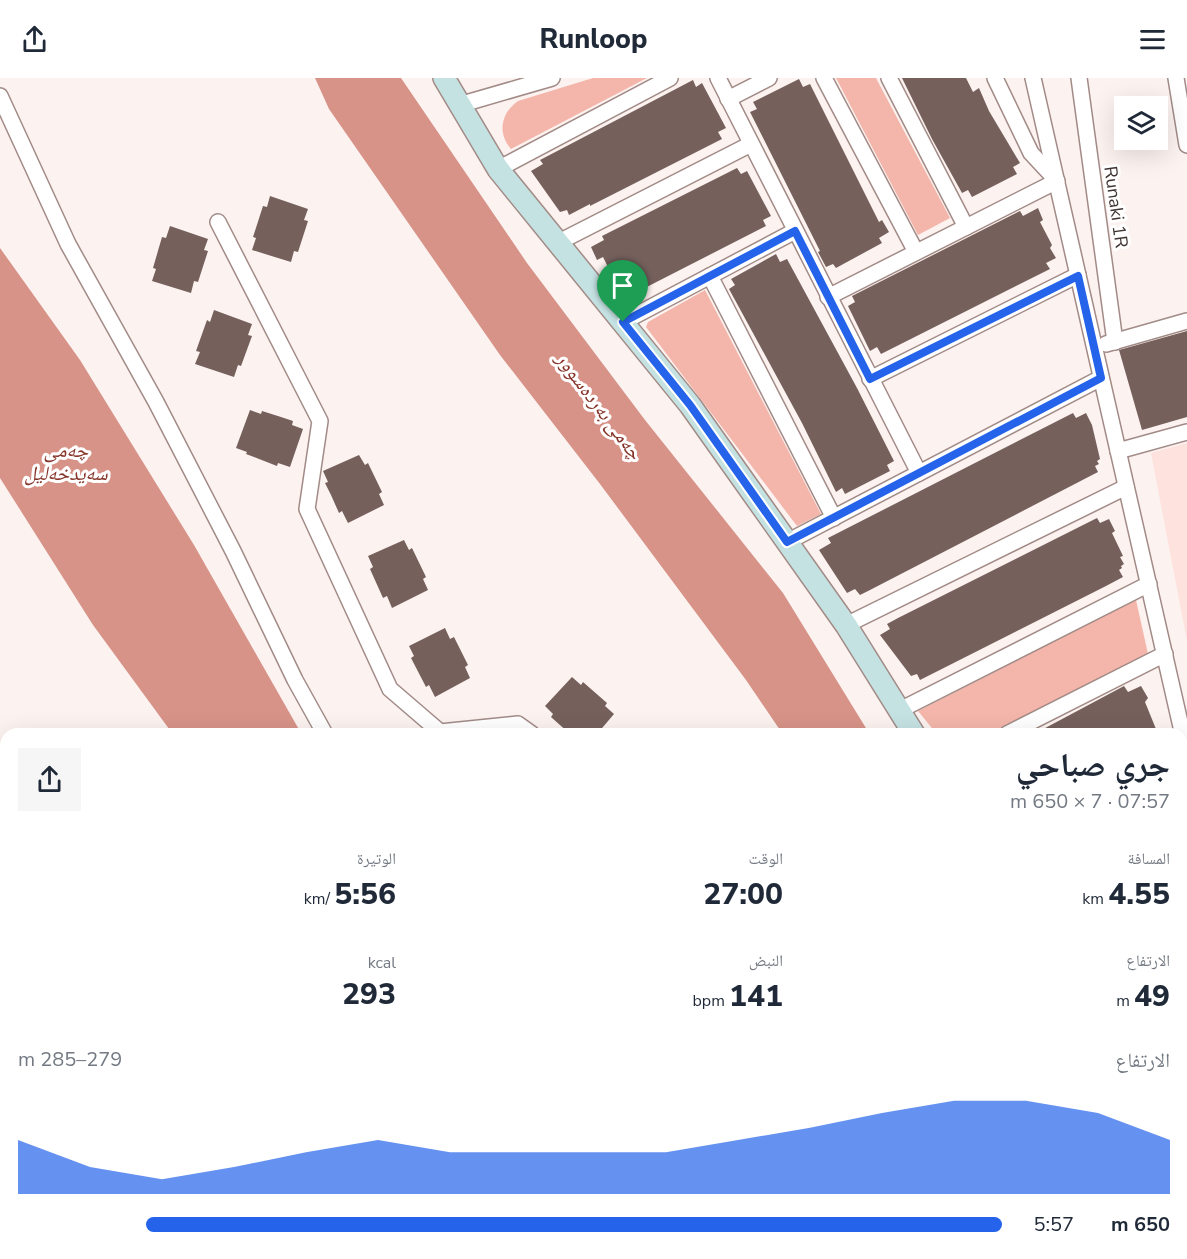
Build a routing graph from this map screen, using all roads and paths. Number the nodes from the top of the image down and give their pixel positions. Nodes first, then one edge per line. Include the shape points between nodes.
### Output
1 (444, 78) edge
2 (552, 78) edge
3 (670, 78) edge
4 (718, 78) edge
5 (770, 78) edge
6 (824, 78) edge
7 (889, 78) edge
8 (995, 78) edge
9 (1033, 78) edge
10 (1078, 78) edge
11 (1176, 78) edge
12 (0, 96) edge
13 (728, 99) junction
14 (459, 105) junction
15 (751, 144) junction
16 (1187, 145) edge
17 (498, 169) junction
18 (1056, 181) junction
19 (218, 222) dead end
20 (966, 227) junction
21 (795, 231) junction
22 (557, 243) junction
23 (916, 252) junction
24 (710, 276) junction
25 (1078, 276) junction
26 (828, 297) junction
27 (1187, 321) edge
28 (623, 322) junction
29 (1115, 342) junction
30 (1094, 347) junction
31 (1101, 378) junction
32 (870, 379) junction
33 (1187, 432) edge
34 (1118, 451) junction
35 (919, 473) junction
36 (1126, 487) junction
37 (834, 518) junction
38 (787, 542) junction
39 (1149, 584) junction
40 (846, 625) junction
41 (1165, 654) junction
42 (900, 710) junction
43 (322, 728) edge
44 (435, 728) edge
45 (479, 728) edge
46 (524, 728) edge
47 (910, 728) edge
48 (1019, 728) edge
49 (1180, 728) edge

1 - 14 street
2 - 14 street
3 - 17 street
4 - 13 street
5 - 13 street
6 - 23 street
7 - 20 street
8 - 18 street via 1031,153
9 - 18 street
10 - 29 street, Runaki 1R
11 - 16 street
12 - 43 street via 68,244 156,402
13 - 15 street
14 - 17 street
15 - 21 street
15 - 22 street
17 - 22 street
18 - 20 street
18 - 25 street
19 - 44 street via 320,421 308,509 390,689
20 - 23 street
21 - 24 street
21 - 26 street
22 - 28 street
23 - 26 street
24 - 28 street
24 - 37 street
25 - 30 street
25 - 32 street
26 - 32 street
27 - 29 street
28 - 38 street via 690,405
29 - 30 street
30 - 31 street
31 - 34 street
31 - 35 street
32 - 35 street
33 - 34 street
34 - 36 street
35 - 37 street
36 - 39 street
36 - 40 street
37 - 38 street
38 - 40 street
39 - 41 street
39 - 42 street
40 - 42 street
41 - 48 street
41 - 49 street
42 - 47 street
45 - 46 street via 518,724

